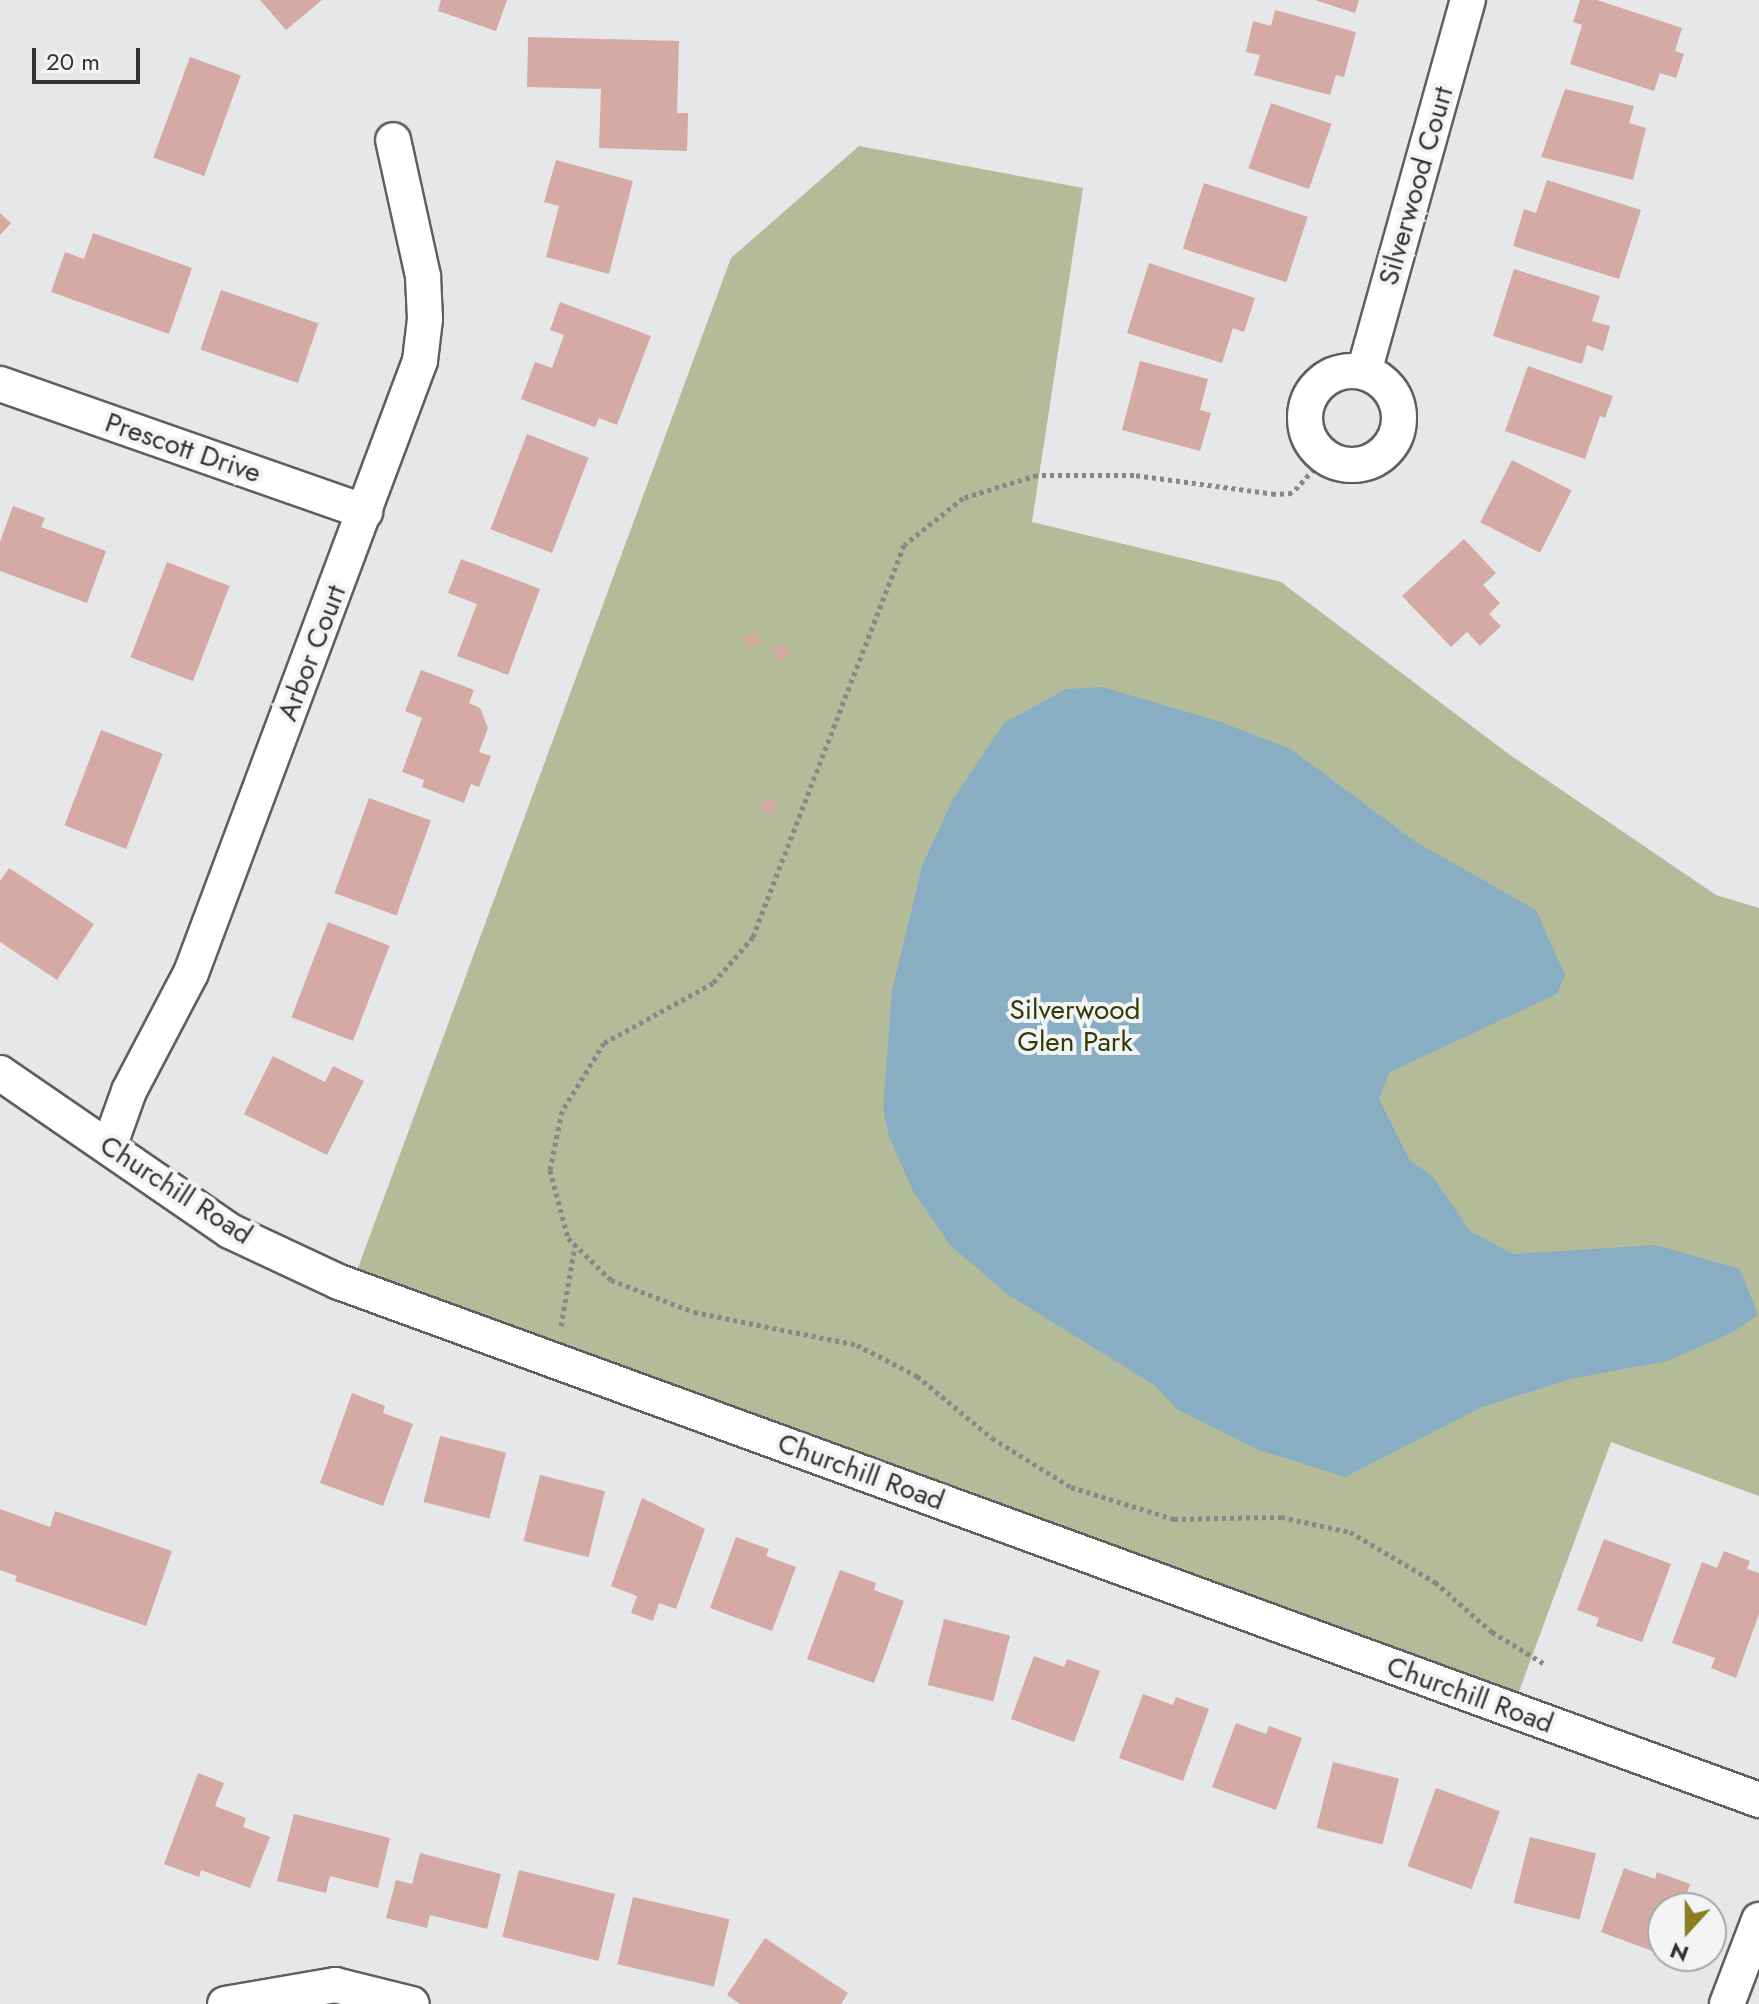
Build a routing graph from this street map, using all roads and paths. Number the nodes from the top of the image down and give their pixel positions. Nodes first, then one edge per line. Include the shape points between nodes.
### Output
1 (1468, 0) edge
2 (393, 140) dead end
3 (1364, 372) junction
4 (0, 384) edge
5 (1325, 457) junction
6 (365, 512) junction
7 (0, 1073) edge
8 (109, 1147) junction
9 (576, 1245) junction
10 (555, 1360) junction
11 (1543, 1663) dead end
12 (1759, 1800) edge
13 (1759, 1920) edge
14 (225, 2004) edge
15 (412, 2004) edge
16 (1727, 2004) edge

1 - 3 street, Silverwood Court
2 - 6 street, Arbor Court via 415,226 425,319 411,391
3 - 5 street via 1332,375 1308,398 1306,430
3 - 5 street via 1388,387 1396,400 1398,429 1393,443 1370,462 1356,465
4 - 6 street, Prescott Drive
5 - 9 path via 1292,493 1134,475 1037,475 963,498 904,545 753,937 713,983 604,1043 562,1111 550,1170 568,1238
6 - 8 street, Arbor Court via 191,973 129,1091
7 - 8 street, Churchill Road
8 - 10 street, Churchill Road via 230,1231 339,1282
9 - 10 path
9 - 11 path via 611,1280 694,1312 857,1345 917,1376 992,1438 1071,1487 1174,1519 1281,1517 1350,1532 1435,1582 1492,1632
10 - 12 street, Churchill Road
13 - 16 street
14 - 15 street via 335,1985

